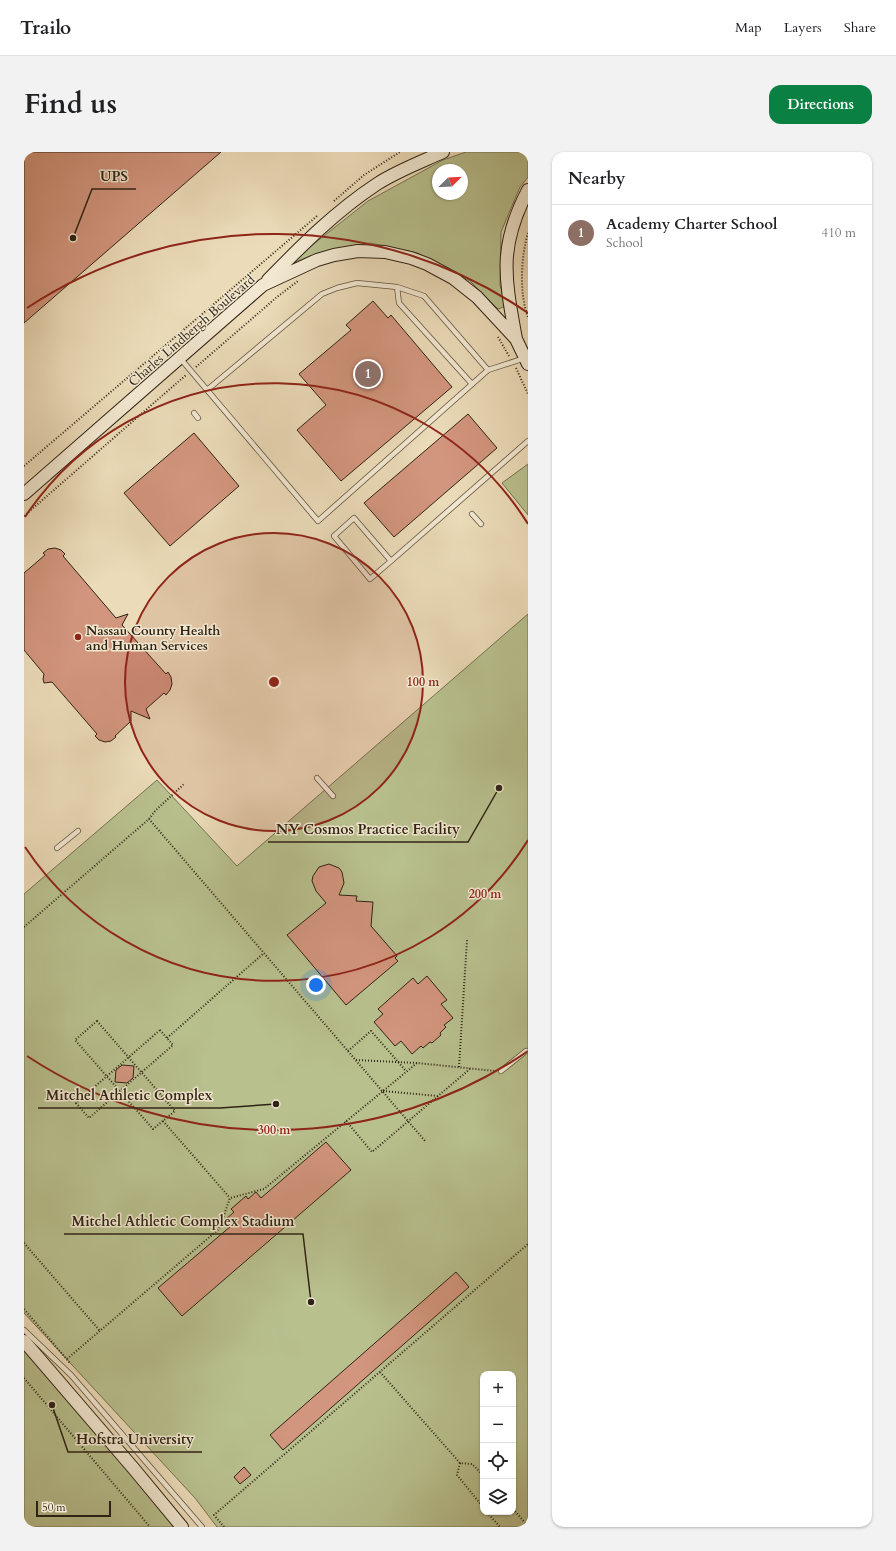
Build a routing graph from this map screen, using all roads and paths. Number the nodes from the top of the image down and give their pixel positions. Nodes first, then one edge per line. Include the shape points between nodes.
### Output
1 (400, 152) edge
2 (443, 152) edge
3 (528, 190) edge
4 (334, 201) dead end
5 (322, 211) dead end
6 (528, 233) edge
7 (302, 279) dead end
8 (263, 285) junction
9 (397, 287) junction
10 (528, 317) edge
11 (498, 336) dead end
12 (516, 339) junction
13 (180, 358) junction
14 (527, 361) edge
15 (513, 362) junction
16 (488, 370) junction
17 (191, 371) junction
18 (472, 384) junction
19 (207, 390) junction
20 (528, 394) edge
21 (194, 414) dead end
22 (198, 418) dead end
23 (528, 441) edge
24 (24, 466) edge
25 (24, 494) edge
26 (472, 514) dead end
27 (24, 516) edge
28 (481, 524) dead end
29 (391, 561) junction
30 (317, 778) dead end
31 (184, 784) dead end
32 (333, 796) dead end
33 (149, 819) junction
34 (78, 832) dead end
35 (57, 848) dead end
36 (24, 927) edge
37 (467, 940) dead end
38 (264, 953) junction
39 (166, 1038) junction
40 (348, 1051) junction
41 (526, 1051) dead end
42 (128, 1057) junction
43 (356, 1060) junction
44 (398, 1062) junction
45 (417, 1063) junction
46 (459, 1067) junction
47 (471, 1068) junction
48 (406, 1071) junction
49 (502, 1071) joint
50 (142, 1072) junction
51 (107, 1076) junction
52 (120, 1091) junction
53 (382, 1091) junction
54 (438, 1096) junction
55 (163, 1121) junction
56 (346, 1121) junction
57 (408, 1121) junction
58 (425, 1141) dead end
59 (230, 1198) junction
60 (24, 1243) edge
61 (528, 1244) edge
62 (24, 1330) edge
63 (100, 1331) junction
64 (24, 1341) edge
65 (67, 1359) dead end
66 (380, 1372) junction
67 (24, 1378) edge
68 (460, 1463) junction
69 (480, 1473) edge
70 (480, 1503) edge
71 (516, 1512) edge
72 (490, 1515) edge
73 (528, 1526) edge
74 (150, 1527) edge
75 (182, 1527) edge
76 (202, 1527) edge
77 (224, 1527) edge
78 (500, 1527) edge

1 - 4 path via 364,175
2 - 8 street via 378,184 344,207
3 - 12 street via 516,215 507,249 506,278
5 - 24 path
6 - 10 path via 522,280
7 - 17 path via 277,297
8 - 12 street, Charles Lindbergh Boulevard via 317,260 334,255 358,251 385,252 422,262 453,278 477,297
8 - 13 street, Charles Lindbergh Boulevard
9 - 16 lane via 424,296
9 - 18 lane via 399,303
9 - 19 lane via 357,283 322,294
11 - 15 path
12 - 14 street, Charles Lindbergh Boulevard
13 - 17 lane
13 - 25 street, Charles Lindbergh Boulevard
14 - 15 lane
15 - 16 lane
15 - 20 path
16 - 18 lane
17 - 19 lane
17 - 27 path
18 - 19 lane via 318,521
21 - 22 lane
23 - 29 lane
26 - 28 lane
29 - 29 lane via 370,579 334,536 354,518
30 - 32 lane
31 - 33 path via 154,811
33 - 36 path
33 - 38 path
34 - 35 lane
37 - 46 path
38 - 39 path
38 - 40 path
39 - 42 path via 160,1030
39 - 50 path via 173,1045
40 - 43 path
40 - 44 path via 371,1031
41 - 49 lane
42 - 50 path
42 - 51 path
42 - 51 path via 97,1021 75,1040
43 - 44 path
43 - 53 path
44 - 45 path
44 - 48 path
45 - 46 path
45 - 48 path
46 - 47 path
47 - 49 path
47 - 54 path
48 - 53 path
50 - 52 path
50 - 55 path via 174,1111
51 - 52 path
51 - 52 path via 76,1103 89,1118
52 - 55 path via 153,1129
53 - 54 path
53 - 56 path
53 - 57 path
54 - 57 path
55 - 59 path
56 - 57 path via 372,1152
56 - 59 path via 264,1189
57 - 58 path
59 - 63 path via 219,1229
60 - 63 path
61 - 66 path
62 - 76 lane via 72,1375
63 - 65 path
64 - 75 street
66 - 68 path
66 - 77 path via 214,1515
67 - 74 path
68 - 69 path via 472,1464
68 - 70 path via 457,1475
71 - 73 path
72 - 78 path

